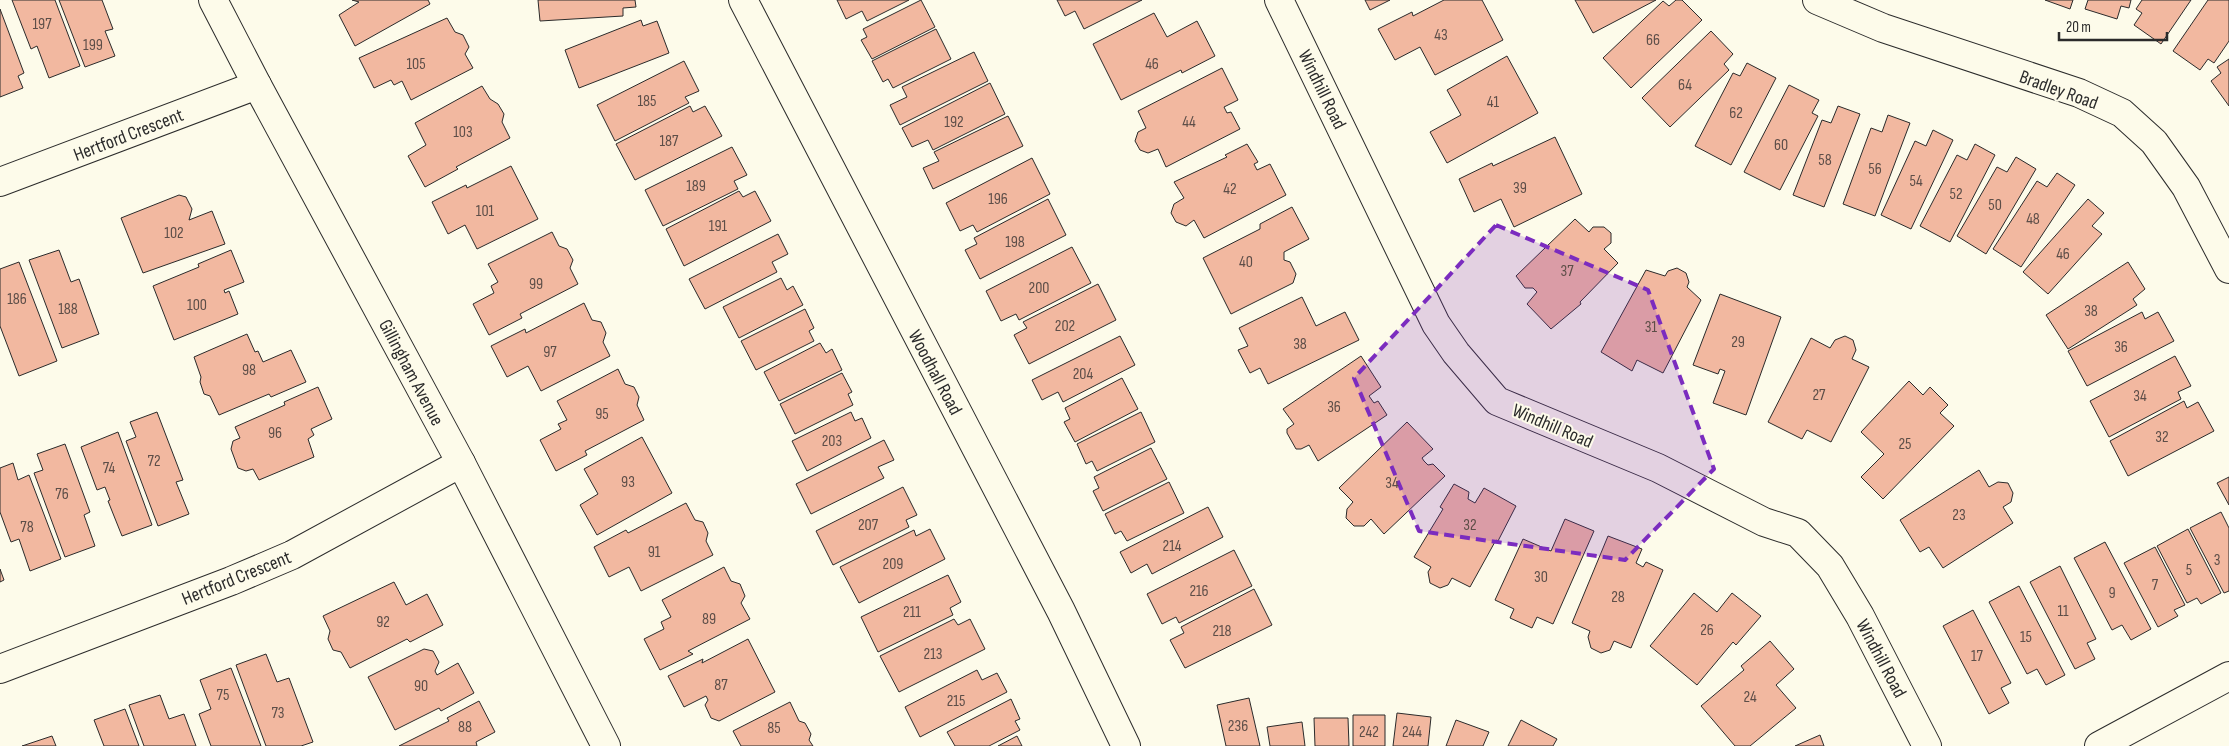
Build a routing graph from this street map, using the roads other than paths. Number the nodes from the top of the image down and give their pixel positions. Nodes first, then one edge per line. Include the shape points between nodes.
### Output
1 (213, 0) edge
2 (743, 0) edge
3 (1279, 0) edge
4 (1817, 0) edge
5 (256, 85) junction
6 (0, 182) edge
7 (2229, 269) edge
8 (461, 463) junction
9 (0, 669) edge
10 (2229, 676) edge
11 (606, 746) edge
12 (1126, 746) edge
13 (1927, 746) edge
14 (2099, 746) edge

1 - 5 street, Gillingham Avenue
2 - 12 street, Woodhall Road via 1061,611
3 - 13 street, Windhill Road via 1436,324 1496,401 1658,468 1764,522 1798,533 1830,566 1860,616
4 - 7 street, Bradley Road via 1883,28 2079,93 2122,114 2154,142 2186,187
5 - 6 street, Hertford Crescent
5 - 8 street, Gillingham Avenue
8 - 9 street, Hertford Crescent via 292,555
8 - 11 street, Gillingham Avenue
10 - 14 street

